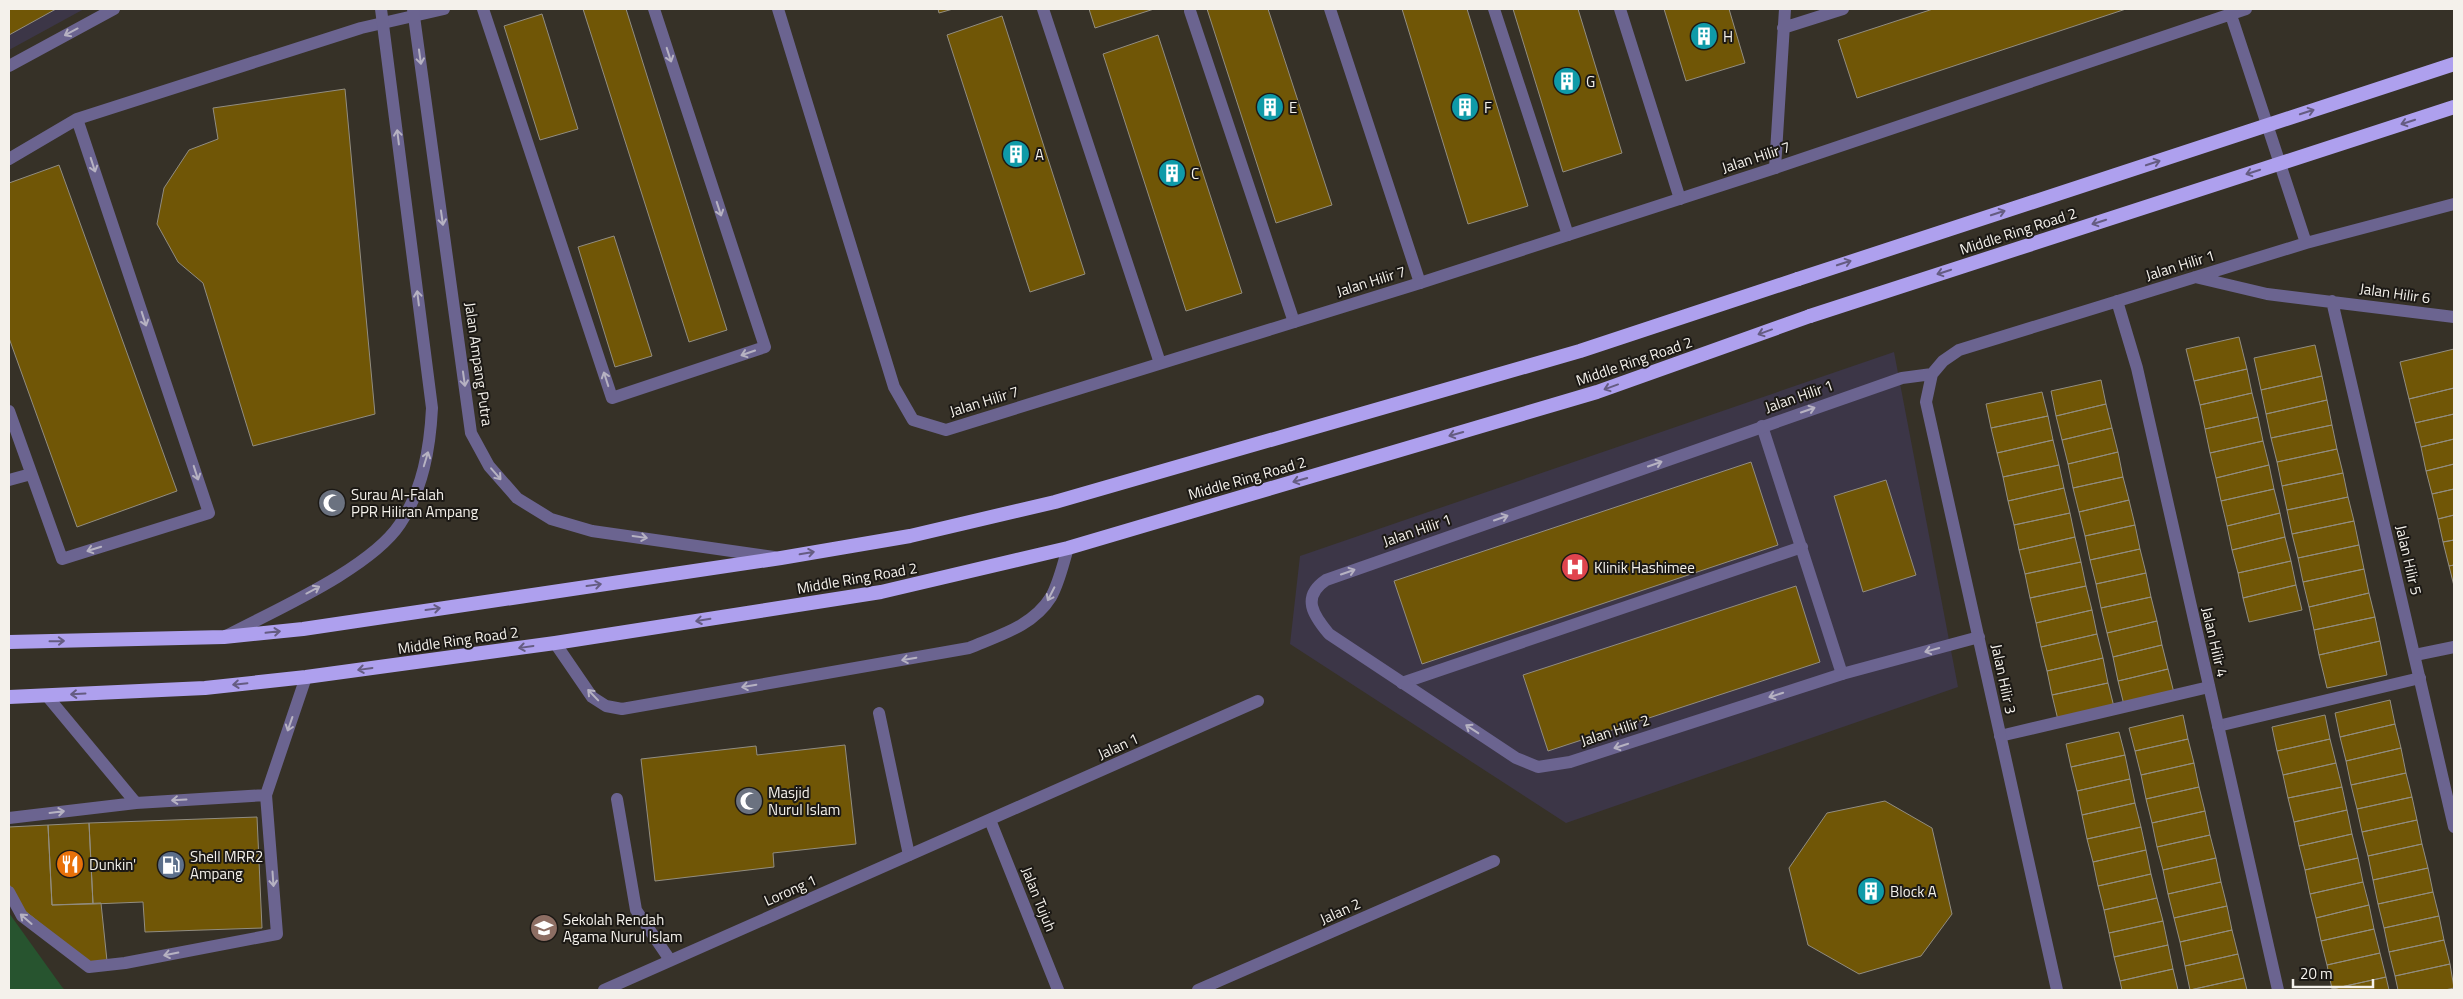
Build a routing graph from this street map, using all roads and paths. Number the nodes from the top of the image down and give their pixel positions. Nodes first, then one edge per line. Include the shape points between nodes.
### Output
1 (114, 9) edge
2 (381, 9) edge
3 (444, 9) edge
4 (483, 9) edge
5 (654, 9) edge
6 (778, 9) edge
7 (1043, 9) edge
8 (1330, 9) edge
9 (1494, 9) edge
10 (1620, 9) edge
11 (1785, 9) edge
12 (1843, 9) edge
13 (2246, 9) edge
14 (1190, 10) dead end
15 (413, 13) edge
16 (2231, 15) junction
17 (383, 24) junction
18 (1783, 28) junction
19 (2454, 64) edge
20 (9, 66) edge
21 (2454, 106) edge
22 (77, 119) junction
23 (9, 159) edge
24 (1775, 168) junction
25 (1680, 199) junction
26 (2454, 204) edge
27 (1568, 235) junction
28 (2306, 243) junction
29 (2195, 277) junction
30 (1420, 283) junction
31 (2332, 300) junction
32 (2116, 301) junction
33 (2454, 317) edge
34 (1294, 322) junction
35 (1160, 363) junction
36 (1932, 374) junction
37 (9, 411) edge
38 (1762, 426) junction
39 (31, 474) junction
40 (9, 480) edge
41 (1802, 547) junction
42 (1068, 548) junction
43 (781, 558) junction
44 (1311, 598) joint
45 (1979, 637) junction
46 (224, 638) junction
47 (9, 642) edge
48 (555, 643) junction
49 (2454, 647) edge
50 (2415, 655) junction
51 (1842, 674) junction
52 (306, 678) junction
53 (2420, 678) junction
54 (1402, 683) junction
55 (2209, 687) junction
56 (48, 696) junction
57 (9, 697) edge
58 (1258, 702) dead end
59 (878, 713) dead end
60 (2218, 726) junction
61 (2000, 736) junction
62 (266, 795) junction
63 (617, 799) dead end
64 (136, 803) junction
65 (9, 818) edge
66 (990, 820) junction
67 (2454, 827) edge
68 (909, 855) junction
69 (1494, 861) dead end
70 (9, 892) edge
71 (670, 960) junction
72 (604, 990) edge
73 (1058, 990) edge
74 (1198, 990) edge
75 (2057, 990) edge
76 (2278, 990) edge

1 -> 20 street
2 - 17 street
3 - 15 street
5 -> 4 street via 764,347 612,398
6 - 35 street, Jalan Hilir 7 via 894,387 914,420 946,430
7 - 35 street
8 - 30 street
9 - 27 street
10 - 25 street
11 - 18 street
12 - 18 street
13 - 16 street, Jalan Hilir 7
14 - 34 street
15 - 17 street
15 -> 43 street, Jalan Ampang Putra via 471,433 488,466 517,498 550,519 592,531
16 - 24 street, Jalan Hilir 7
16 - 28 street
17 - 22 street via 361,28
46 -> 17 street via 372,554 400,524 417,490 430,448 432,408
18 - 24 street
43 -> 19 highway, Middle Ring Road 2, bridge via 910,536 1055,502 1580,351
21 -> 42 highway, Middle Ring Road 2, bridge via 1810,316 1597,392
22 - 23 street
22 -> 39 street via 209,513 62,559
24 - 25 street, Jalan Hilir 7
25 - 27 street, Jalan Hilir 7
26 - 28 street, Jalan Hilir 1
27 - 30 street, Jalan Hilir 7
28 - 29 street, Jalan Hilir 1
29 - 31 street, Jalan Hilir 6 via 2267,294
29 - 32 street, Jalan Hilir 1
30 - 34 street, Jalan Hilir 7
31 - 33 street, Jalan Hilir 6
31 - 50 street, Jalan Hilir 5
32 - 36 street, Jalan Hilir 1 via 1959,350
32 - 55 street, Jalan Hilir 4 via 2137,368
34 - 35 street, Jalan Hilir 7
38 -> 36 street, Jalan Hilir 1 via 1902,378
36 - 45 street, Jalan Hilir 3 via 1926,402
37 - 39 street
38 - 41 street
44 -> 38 street, Jalan Hilir 1 via 1314,588 1326,580
39 - 40 street
41 - 51 street
41 - 54 street
42 -> 48 highway, Middle Ring Road 2 via 881,592
42 -> 48 street via 1052,595 1036,616 1017,628 969,648 622,709 606,706 592,698
46 -> 43 highway, Middle Ring Road 2
44 - 54 street, Jalan Hilir 2 via 1316,619 1330,634
45 -> 51 street, Jalan Hilir 2
45 - 61 street, Jalan Hilir 3
47 -> 46 highway, Middle Ring Road 2
48 -> 52 highway, Middle Ring Road 2
49 - 50 street
50 - 53 street, Jalan Hilir 5
51 -> 54 street, Jalan Hilir 2 via 1570,762 1538,767 1516,758
52 -> 56 highway, Middle Ring Road 2 via 205,688
52 -> 62 street
53 - 60 street
53 - 67 street, Jalan Hilir 5
55 - 60 street, Jalan Hilir 4
55 - 61 street
56 - 57 highway, Middle Ring Road 2
56 - 64 street
58 - 66 street, Jalan 1
59 - 68 street
60 - 76 street, Jalan Hilir 4
61 - 75 street, Jalan Hilir 3
62 -> 64 street
62 -> 70 street via 277,934 89,967 22,916
63 - 71 street via 636,910
65 -> 64 street
66 - 68 street, Lorong 1
66 - 73 street, Jalan Tujuh
68 - 71 street, Lorong 1
69 - 74 street, Jalan 2
71 - 72 street, Lorong 1

